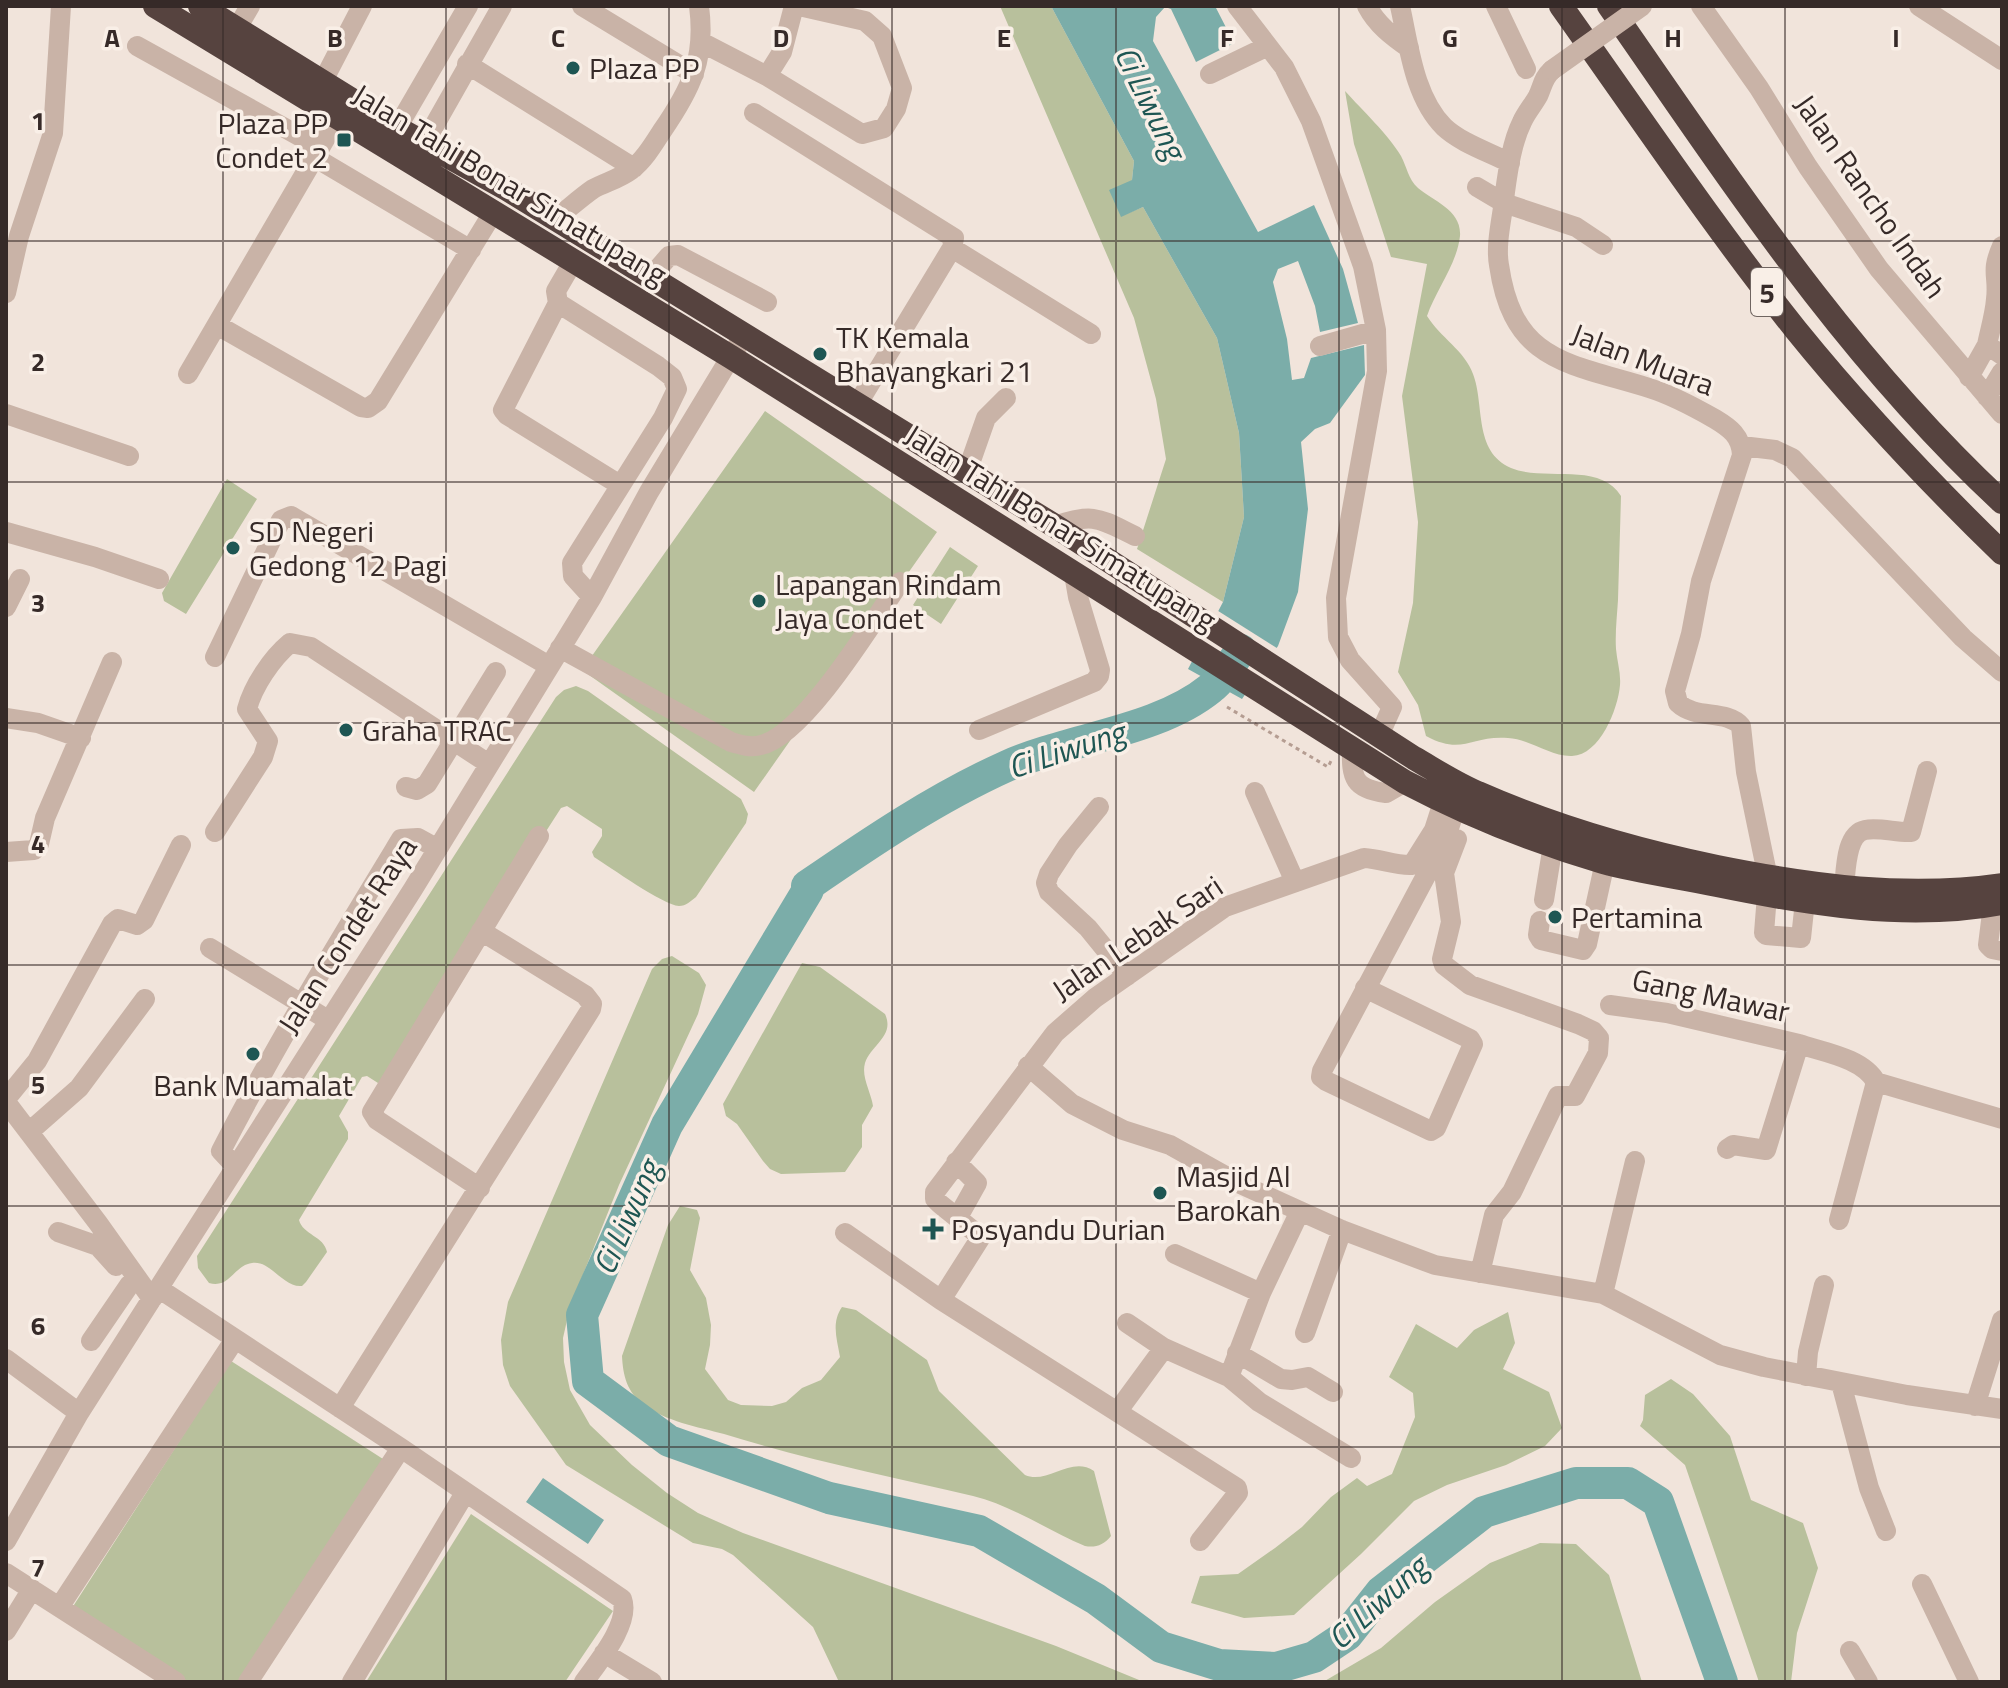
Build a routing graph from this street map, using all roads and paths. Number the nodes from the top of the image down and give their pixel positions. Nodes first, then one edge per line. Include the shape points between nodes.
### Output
1 (61, 6) edge
2 (155, 6) edge
3 (200, 6) edge
4 (250, 6) edge
5 (362, 6) edge
6 (468, 6) edge
7 (502, 6) edge
8 (582, 6) edge
9 (699, 6) edge
10 (796, 6) edge
11 (1237, 6) edge
12 (1367, 6) edge
13 (1400, 6) edge
14 (1496, 6) edge
15 (1561, 6) edge
16 (1609, 6) edge
17 (1642, 6) edge
18 (1701, 6) edge
19 (1919, 6) edge
20 (236, 30) junction
21 (701, 42) junction
22 (137, 46) dead end
23 (1268, 46) junction
24 (1409, 48) junction
25 (2002, 60) edge
26 (467, 64) junction
27 (1526, 69) dead end
28 (694, 74) junction
29 (1210, 74) dead end
30 (767, 76) junction
31 (322, 83) junction
32 (754, 113) dead end
33 (338, 117) junction
34 (397, 128) junction
35 (316, 152) junction
36 (419, 152) junction
37 (1510, 163) junction
38 (634, 168) junction
39 (1477, 187) dead end
40 (507, 189) junction
41 (1504, 203) junction
42 (494, 211) junction
43 (554, 220) junction
44 (13, 233) edge
45 (1603, 245) dead end
46 (2002, 246) edge
47 (952, 248) junction
48 (471, 250) junction
49 (574, 260) junction
50 (650, 278) junction
51 (6, 293) edge
52 (767, 302) dead end
53 (558, 303) junction
54 (217, 325) junction
55 (1376, 330) junction
56 (1091, 334) dead end
57 (744, 335) junction
58 (1320, 346) dead end
59 (1995, 350) edge
60 (731, 357) junction
61 (2002, 372) edge
62 (188, 374) dead end
63 (1969, 377) junction
64 (1987, 397) junction
65 (1006, 398) dead end
66 (860, 400) junction
67 (6, 414) edge
68 (2002, 414) edge
69 (843, 427) junction
70 (1742, 446) junction
71 (129, 456) dead end
72 (967, 472) junction
73 (620, 485) junction
74 (2002, 502) edge
75 (1055, 526) junction
76 (6, 532) edge
77 (1135, 536) dead end
78 (2002, 553) edge
79 (1074, 574) junction
80 (20, 579) dead end
81 (159, 579) dead end
82 (900, 582) dead end
83 (592, 597) junction
84 (6, 607) edge
85 (215, 657) dead end
86 (555, 657) junction
87 (112, 662) dead end
88 (496, 672) dead end
89 (2002, 672) edge
90 (1227, 707) dead end
91 (6, 718) edge
92 (979, 730) dead end
93 (1379, 736) junction
94 (81, 738) junction
95 (454, 741) junction
96 (1346, 745) junction
97 (489, 764) junction
98 (1927, 771) dead end
99 (406, 787) dead end
100 (1255, 792) dead end
101 (1099, 807) dead end
102 (1455, 808) junction
103 (215, 832) dead end
104 (539, 836) dead end
105 (181, 845) dead end
106 (1553, 845) junction
107 (438, 849) junction
108 (6, 852) edge
109 (1605, 862) junction
110 (1295, 882) junction
111 (1768, 886) junction
112 (1844, 888) junction
113 (1999, 898) edge
114 (1805, 901) junction
115 (481, 931) junction
116 (210, 948) dead end
117 (2002, 951) edge
118 (1127, 976) junction
119 (1365, 988) junction
120 (145, 999) dead end
121 (303, 1005) junction
122 (1610, 1005) dead end
123 (328, 1020) junction
124 (1799, 1044) junction
125 (1028, 1066) junction
126 (1876, 1082) junction
127 (13, 1114) edge
128 (2002, 1119) edge
129 (1727, 1149) dead end
130 (1635, 1161) dead end
131 (956, 1162) junction
132 (235, 1166) junction
133 (480, 1188) junction
134 (1300, 1211) junction
135 (958, 1217) junction
136 (1839, 1220) dead end
137 (1342, 1230) junction
138 (58, 1232) dead end
139 (845, 1233) dead end
140 (1175, 1254) dead end
141 (1480, 1273) junction
142 (130, 1284) junction
143 (1824, 1285) dead end
144 (1261, 1293) junction
145 (1603, 1294) junction
146 (941, 1300) junction
147 (150, 1301) junction
148 (2002, 1320) edge
149 (1127, 1323) dead end
150 (1305, 1333) dead end
151 (235, 1339) junction
152 (91, 1341) dead end
153 (1164, 1348) junction
154 (1237, 1353) junction
155 (6, 1359) edge
156 (1806, 1376) junction
157 (1229, 1377) junction
158 (1841, 1383) junction
159 (1333, 1392) dead end
160 (1975, 1406) junction
161 (340, 1408) junction
162 (2002, 1409) edge
163 (1117, 1412) junction
164 (79, 1413) junction
165 (401, 1448) junction
166 (1351, 1458) dead end
167 (465, 1493) junction
168 (1886, 1531) dead end
169 (6, 1541) edge
170 (1200, 1541) dead end
171 (6, 1573) edge
172 (1922, 1584) dead end
173 (32, 1589) junction
174 (60, 1606) junction
175 (6, 1631) edge
176 (1850, 1651) dead end
177 (604, 1653) junction
178 (176, 1682) edge
179 (248, 1682) edge
180 (352, 1682) edge
181 (584, 1682) edge
182 (652, 1682) edge
183 (1868, 1682) edge
184 (1969, 1682) edge

1 - 44 street via 53,133
2 - 33 highway, Jalan Tahi Bonar Simatupang
3 - 20 highway, Jalan Tahi Bonar Simatupang
4 - 20 street
5 - 31 street
6 - 34 street
7 - 26 street
8 - 28 street
9 - 21 street
10 - 30 street via 782,52
10 - 30 street via 865,21 882,36 902,88 896,109 884,128 862,134
11 - 23 street
12 - 24 street via 1387,33
13 - 24 street
14 - 27 street
15 - 78 highway, 5 via 1795,329 1894,444
16 - 74 highway, 5 via 1823,308 1910,410
17 - 37 street, Jalan Muara, bridge via 1543,78
18 - 63 street, Jalan Rancho Indah via 1879,269
19 - 25 street
20 - 31 highway, Jalan Tahi Bonar Simatupang
21 - 28 street
21 - 30 street
22 - 35 street
23 - 29 street
23 - 55 street via 1311,121 1363,266
24 - 37 street via 1425,99 1442,126
26 - 36 street
26 - 38 street
28 - 38 street via 684,99
31 - 34 highway, Jalan Tahi Bonar Simatupang
32 - 47 street via 953,236
33 - 35 street
33 - 36 highway, Jalan Tahi Bonar Simatupang
34 - 36 highway, Jalan Tahi Bonar Simatupang
35 - 48 street
35 - 54 street
36 - 40 highway, Jalan Tahi Bonar Simatupang
36 - 42 highway, Jalan Tahi Bonar Simatupang
37 - 41 street, Jalan Muara
38 - 43 street via 595,188
39 - 41 street
40 - 42 highway
40 - 43 highway, Jalan Tahi Bonar Simatupang
41 - 45 street via 1576,227
41 - 70 street, Jalan Muara via 1498,263 1521,330 1538,349 1567,364 1690,405 1725,425
42 - 48 street
42 - 49 highway, Jalan Tahi Bonar Simatupang
43 - 50 highway, Jalan Tahi Bonar Simatupang
44 - 51 street
46 - 59 street via 1994,274
47 - 56 street
47 - 66 street
48 - 54 street via 378,401 368,408
49 - 53 street via 556,291
49 - 60 highway, Jalan Tahi Bonar Simatupang
50 - 52 street via 669,256 678,255
50 - 57 highway, Jalan Tahi Bonar Simatupang
53 - 73 street via 503,410
53 - 73 street via 658,366 677,389
54 - 62 street
55 - 58 street
55 - 93 street via 1377,371 1336,598 1338,637 1350,660 1392,707
57 - 60 street, Jalan Condet Raya
57 - 66 highway, Jalan Tahi Bonar Simatupang
59 - 63 street
60 - 69 highway, Jalan Tahi Bonar Simatupang
60 - 83 street, Jalan Condet Raya
61 - 64 street
63 - 64 street, Jalan Rancho Indah
64 - 68 street, Jalan Rancho Indah
65 - 72 street via 986,418
66 - 69 highway
66 - 72 highway, Jalan Tahi Bonar Simatupang
67 - 71 street
69 - 79 highway, Jalan Tahi Bonar Simatupang
70 - 89 street via 1792,458 1963,638
70 - 111 street via 1675,691 1678,703 1692,713 1729,718 1741,726
72 - 75 highway, Jalan Tahi Bonar Simatupang
73 - 83 street via 572,563 573,576
75 - 77 street via 1096,516
75 - 93 highway, Jalan Tahi Bonar Simatupang
76 - 81 street
79 - 92 street via 1099,676
79 - 96 highway, Jalan Tahi Bonar Simatupang
80 - 84 street
82 - 86 street via 821,695 781,736 763,745 731,742
83 - 86 street, Jalan Condet Raya
85 - 86 street via 281,520 291,516
86 - 97 street, Jalan Condet Raya
87 - 94 street
88 - 95 street
90 - 96 path via 1328,767
91 - 94 street
93 - 111 highway, Jalan Tahi Bonar Simatupang via 1476,793 1559,825
94 - 108 street via 34,850
95 - 97 street
95 - 99 street via 424,788
95 - 103 street via 311,647 290,643 280,651 247,709 268,741 263,757
96 - 102 highway, Jalan Tahi Bonar Simatupang
97 - 107 street, Jalan Condet Raya
98 - 112 street via 1911,832 1858,834 1851,843
100 - 110 street
101 - 118 street via 1046,883
102 - 106 highway, Jalan Tahi Bonar Simatupang
102 - 110 street, Jalan Lebak Sari via 1412,865 1364,858
102 - 119 street via 1446,838
102 - 141 street via 1444,873 1451,922 1444,965 1470,985 1578,1024 1599,1038 1598,1053 1575,1096 1558,1096 1512,1192 1494,1215
104 - 115 street
105 - 127 street via 144,920 137,925 115,921
106 - 109 highway, Jalan Tahi Bonar Simatupang
106 - 109 street via 1541,940 1583,950
107 - 121 street via 418,838 401,839
107 - 123 street, Jalan Condet Raya
109 - 111 highway, Jalan Tahi Bonar Simatupang
110 - 118 street, Jalan Lebak Sari via 1225,907
111 - 112 highway, Jalan Tahi Bonar Simatupang
111 - 114 highway, Jalan Tahi Bonar Simatupang
111 - 114 street via 1766,935 1801,938
112 - 113 highway, Jalan Tahi Bonar Simatupang
113 - 114 highway, Jalan Tahi Bonar Simatupang via 1913,911
113 - 117 street via 1988,945
115 - 133 street via 372,1112
115 - 133 street via 592,1004
116 - 121 street
118 - 125 street, Jalan Lebak Sari via 1076,1013
119 - 119 street via 1473,1044 1431,1131 1321,1077
120 - 127 street via 79,1088
121 - 123 street
121 - 132 street via 221,1151
122 - 124 street, Gang Mawar
123 - 132 street, Jalan Condet Raya
124 - 126 street, Gang Mawar via 1858,1064
124 - 129 street, Gang Mawar via 1767,1146
125 - 131 street, Jalan Lebak Sari
125 - 134 street via 1072,1104 1123,1130 1170,1145
126 - 128 street, Gang Mawar
126 - 136 street
127 - 147 street
130 - 145 street
131 - 135 street via 977,1183
131 - 135 street, Jalan Lebak Sari via 935,1199
132 - 147 street, Jalan Condet Raya
133 - 161 street
134 - 137 street
134 - 144 street
135 - 146 street via 981,1237
137 - 141 street via 1435,1265
137 - 150 street
138 - 142 street via 98,1246
139 - 146 street
140 - 144 street
141 - 145 street
142 - 147 street
142 - 152 street
143 - 156 street
144 - 154 street
145 - 156 street via 1720,1355
146 - 163 street
147 - 151 street
147 - 164 street, Jalan Condet Raya
148 - 160 street
149 - 153 street
151 - 161 street
151 - 174 street
153 - 157 street
153 - 163 street
154 - 157 street
154 - 159 street via 1281,1379 1308,1377
155 - 164 street
156 - 158 street
157 - 166 street via 1259,1402
158 - 160 street
158 - 168 street
160 - 162 street
161 - 165 street
163 - 170 street via 1239,1491
164 - 169 street, Jalan Condet Raya
165 - 167 street
165 - 179 street
167 - 177 street via 622,1599 626,1609
167 - 180 street
171 - 173 street
172 - 184 street
173 - 174 street
173 - 175 street
174 - 178 street
176 - 183 street
177 - 181 street
177 - 182 street

